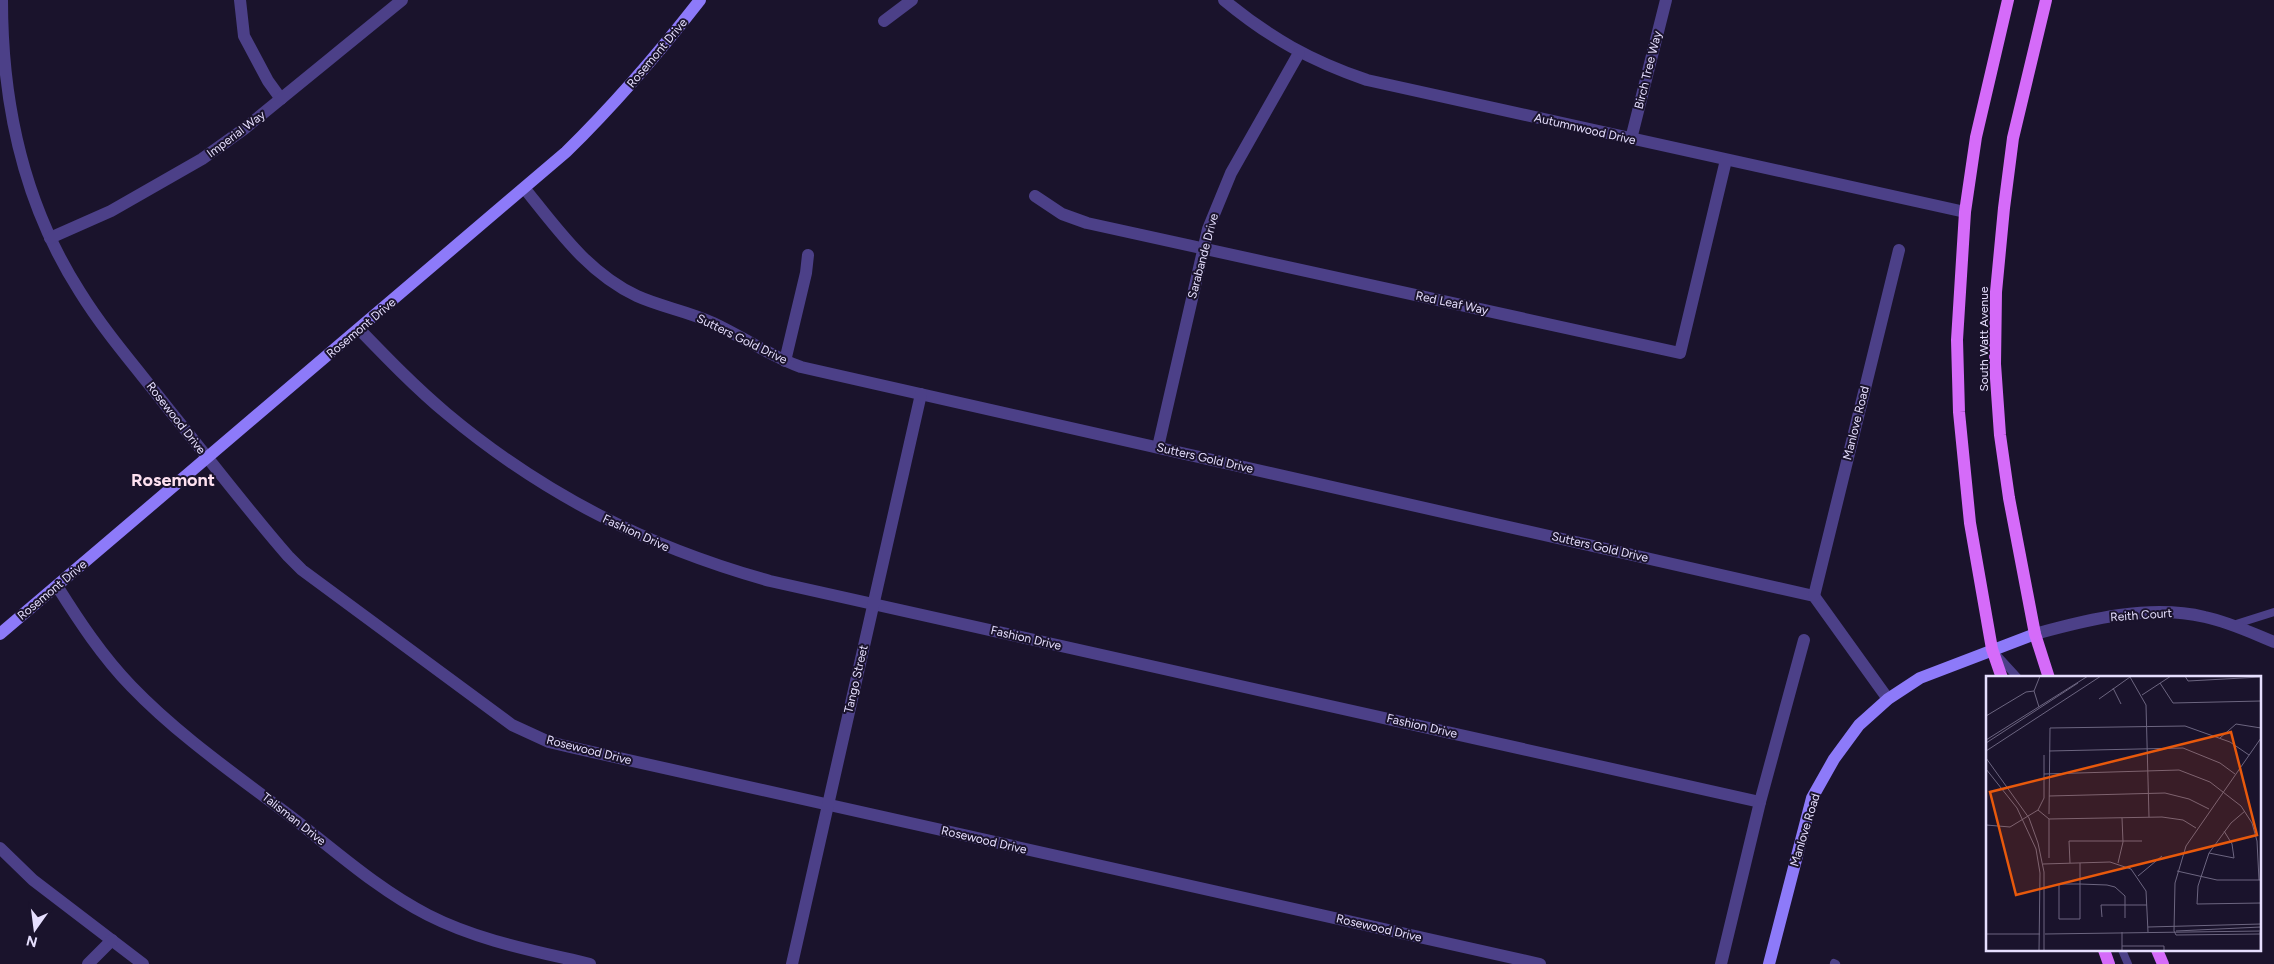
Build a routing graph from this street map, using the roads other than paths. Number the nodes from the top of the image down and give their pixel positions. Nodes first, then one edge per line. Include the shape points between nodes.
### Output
1 (2, 0) edge
2 (240, 0) edge
3 (402, 0) edge
4 (700, 0) edge
5 (912, 0) edge
6 (1224, 0) edge
7 (1666, 0) edge
8 (2008, 0) edge
9 (2046, 0) edge
10 (884, 21) dead end
11 (1299, 53) junction
12 (281, 99) junction
13 (1631, 139) junction
14 (1726, 160) junction
15 (525, 189) junction
16 (1035, 196) dead end
17 (1965, 212) junction
18 (50, 238) junction
19 (1204, 248) junction
20 (1899, 250) dead end
21 (808, 255) dead end
22 (359, 329) junction
23 (785, 361) junction
24 (920, 394) junction
25 (1158, 447) junction
26 (207, 457) junction
27 (57, 586) junction
28 (1814, 596) junction
29 (873, 604) junction
30 (2274, 612) edge
31 (2233, 625) junction
32 (0, 634) edge
33 (2035, 634) junction
34 (1804, 640) dead end
35 (2274, 642) edge
36 (1992, 649) junction
37 (2001, 676) edge
38 (2016, 676) edge
39 (2048, 676) edge
40 (1888, 698) junction
41 (1760, 802) junction
42 (828, 805) junction
43 (0, 848) edge
44 (112, 940) junction
45 (2105, 952) edge
46 (2123, 952) edge
47 (2158, 952) edge
48 (88, 964) edge
49 (143, 964) edge
50 (590, 964) edge
51 (792, 964) edge
52 (1540, 964) edge
53 (1721, 964) edge
54 (1769, 964) edge
55 (2109, 964) edge
56 (2128, 964) edge
57 (2163, 964) edge

1 - 18 street, Rosewood Drive via 2,44 11,116 29,186
2 - 12 street via 244,36
3 - 12 street, Imperial Way
4 - 15 street, Rosemont Drive via 656,57 606,113
5 - 10 street
6 - 11 street, Autumnwood Drive via 1250,22
7 - 13 street, Birch Tree Way
8 - 17 main road, South Watt Avenue via 1976,137
9 - 33 main road, South Watt Avenue via 2013,138 1996,292 1995,364 2000,435
11 - 13 street, Autumnwood Drive via 1367,80
11 - 19 street, Sarabande Drive via 1222,191
12 - 18 street, Imperial Way via 202,160 111,211
13 - 14 street, Autumnwood Drive
14 - 17 street, Autumnwood Drive
14 - 19 street, Red Leaf Way via 1680,353
15 - 22 street, Rosemont Drive
15 - 23 street, Sutters Gold Drive via 577,253 606,278 639,297 714,323
16 - 19 street, Red Leaf Way via 1062,214 1087,222
17 - 36 main road, South Watt Avenue via 1957,340 1959,412 1970,523
18 - 26 street, Rosewood Drive via 99,321
19 - 25 street, Sarabande Drive
20 - 28 street, Manlove Road
21 - 23 street
22 - 26 street, Rosemont Drive
22 - 29 street, Fashion Drive via 401,372 472,434 520,469 578,504 638,535 721,567
23 - 24 street, Sutters Gold Drive
24 - 25 street, Sutters Gold Drive
24 - 29 street, Tango Street
25 - 28 street, Sutters Gold Drive
26 - 27 street, Rosemont Drive
26 - 42 street, Rosewood Drive via 274,541 302,570 512,724 549,742
27 - 32 street, Rosemont Drive
27 - 50 street, Talisman Drive via 82,627 113,667 168,721 376,882 427,914 463,931 501,944
28 - 40 street
29 - 41 street, Fashion Drive
29 - 42 street, Tango Street
30 - 31 lane
31 - 33 street, Reith Court via 2175,612 2136,614
31 - 35 street, Reith Court
33 - 36 street, Manlove Road
33 - 39 main road, South Watt Avenue
34 - 41 street
36 - 37 main road, South Watt Avenue
36 - 38 lane
36 - 40 street, Manlove Road via 1920,678
40 - 54 street, Manlove Road via 1859,725 1834,759 1812,798
41 - 53 street
42 - 51 street, Tango Street
42 - 52 street, Rosewood Drive
43 - 44 street via 33,880
44 - 48 street
44 - 49 street
45 - 55 main road
46 - 56 lane
47 - 57 main road

